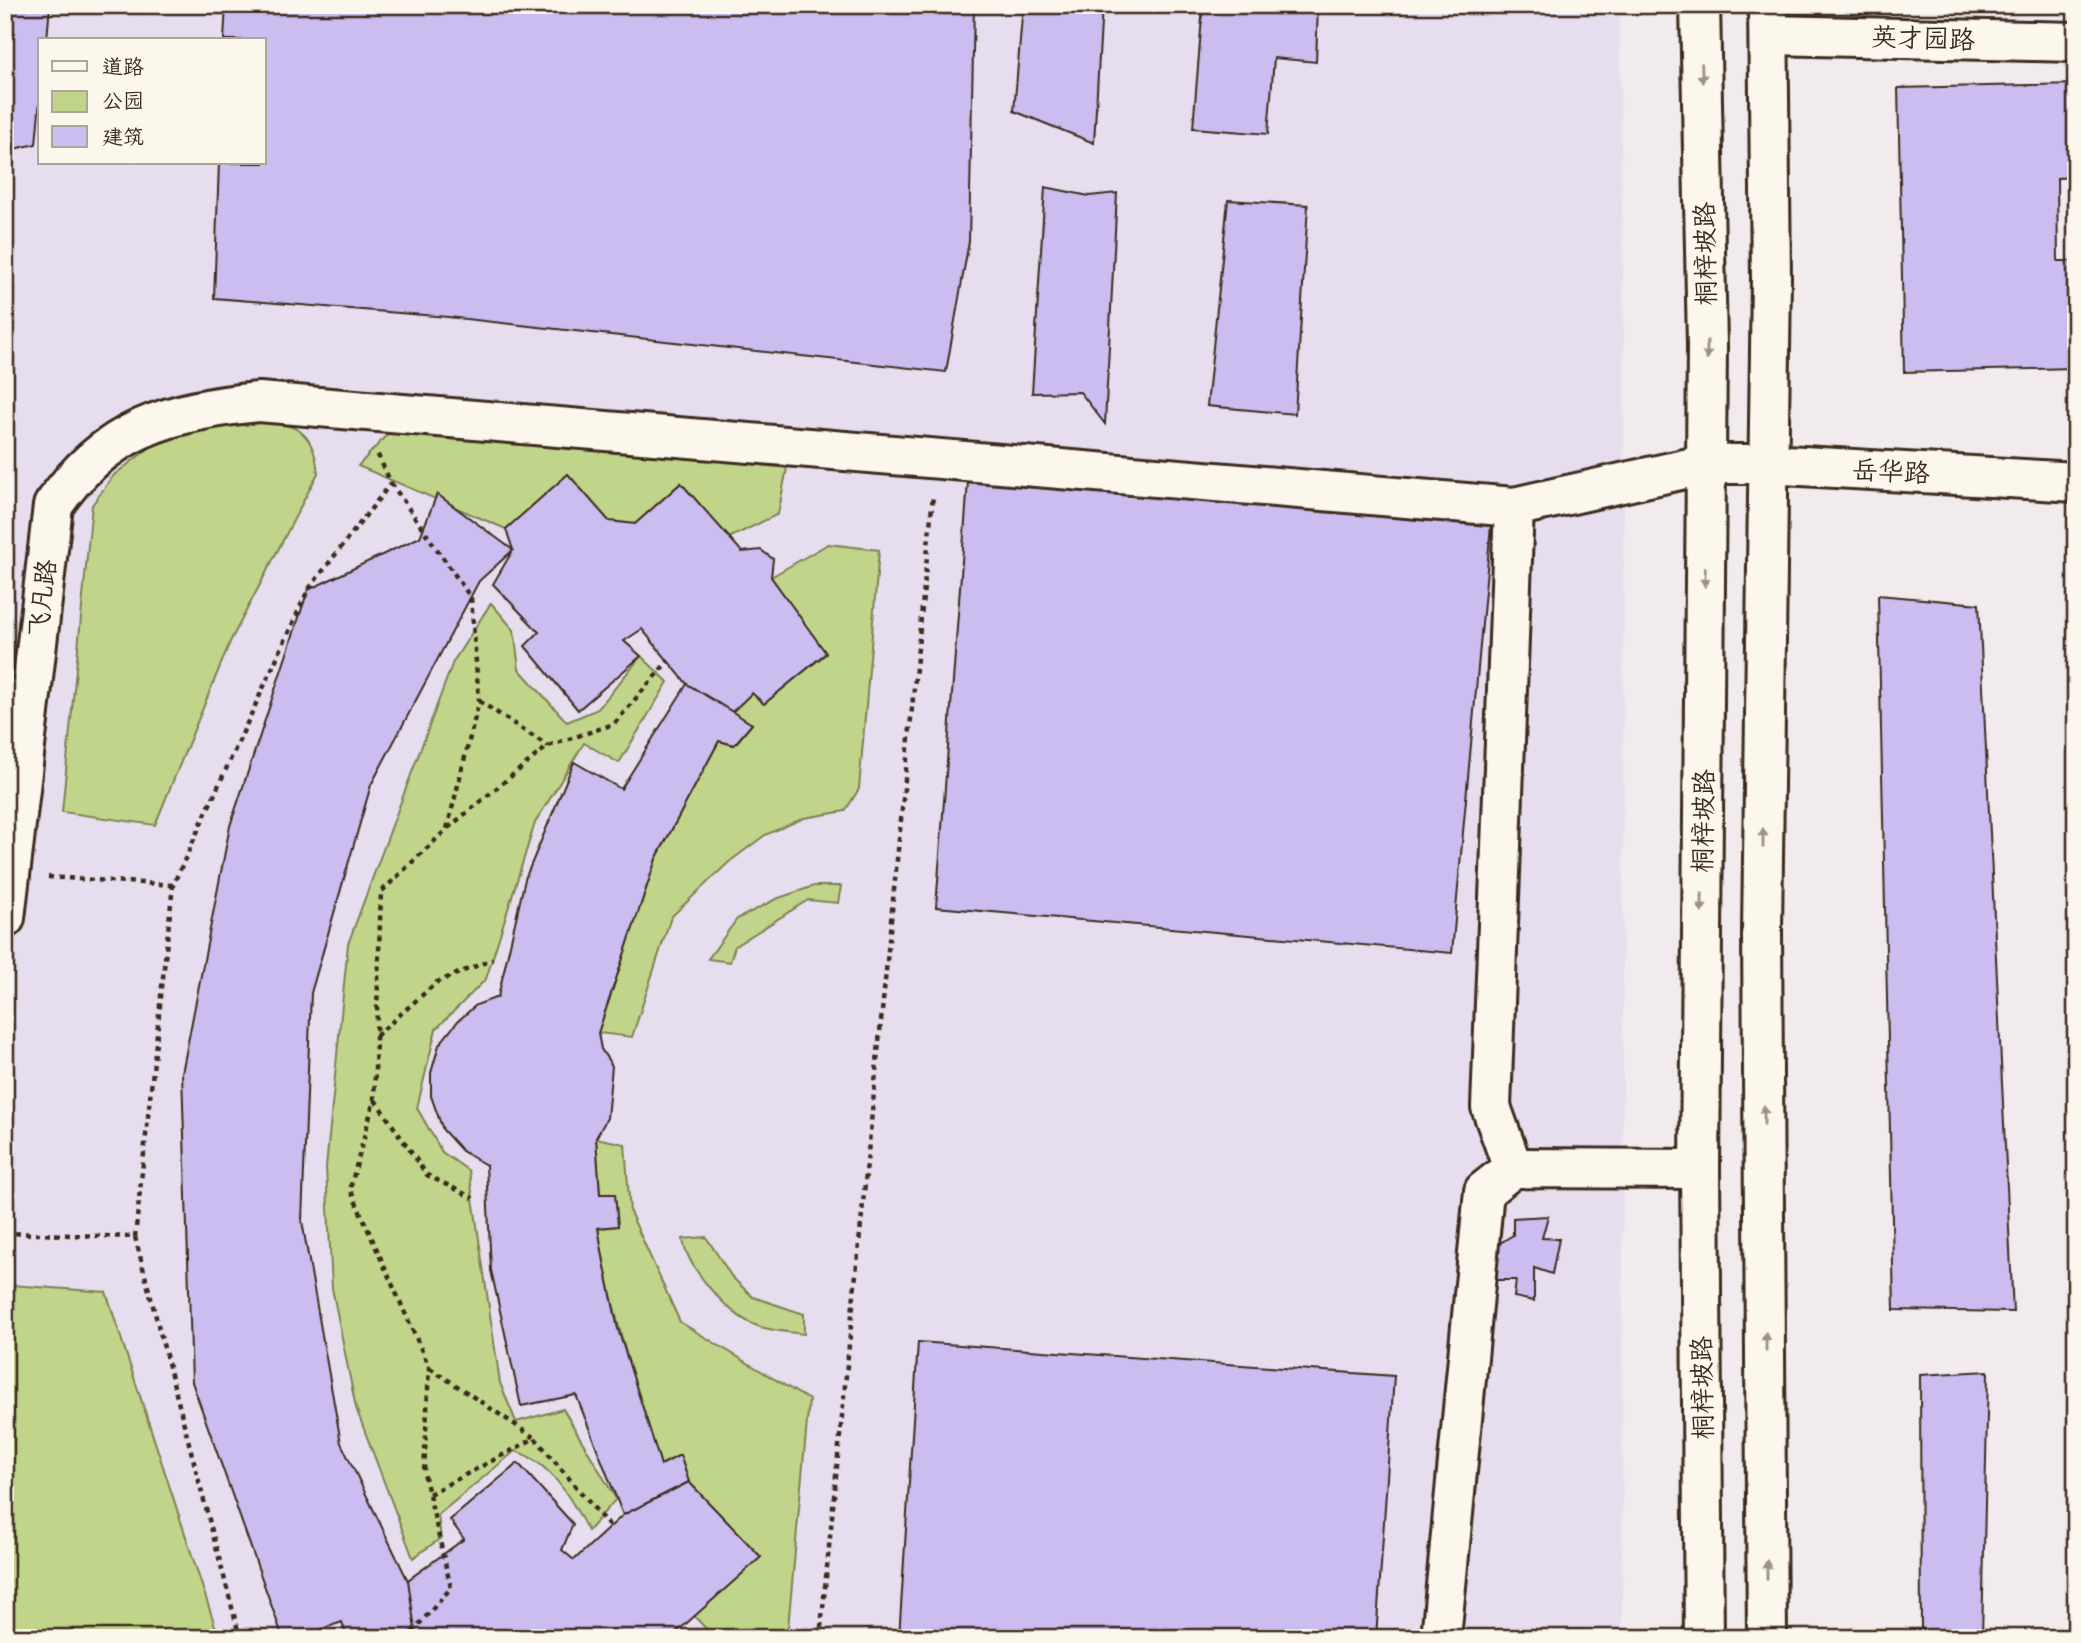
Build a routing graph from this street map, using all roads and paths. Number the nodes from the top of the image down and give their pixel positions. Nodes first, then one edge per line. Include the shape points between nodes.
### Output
1 (1700, 5) edge
2 (1768, 20) edge
3 (2076, 43) edge
4 (357, 412) junction
5 (937, 459) junction
6 (1707, 464) junction
7 (1768, 464) junction
8 (2076, 482) edge
9 (391, 483) junction
10 (1514, 507) junction
11 (668, 661) dead end
12 (479, 701) junction
13 (548, 746) junction
14 (447, 829) junction
15 (9, 874) junction
16 (173, 885) junction
17 (5, 918) edge
18 (493, 959) dead end
19 (375, 1036) junction
20 (374, 1100) junction
21 (1513, 1168) junction
22 (1700, 1169) junction
23 (473, 1198) dead end
24 (5, 1233) edge
25 (135, 1237) junction
26 (429, 1367) junction
27 (535, 1438) junction
28 (429, 1494) junction
29 (610, 1527) dead end
30 (240, 1638) edge
31 (407, 1638) edge
32 (820, 1638) edge
33 (1441, 1638) edge
34 (1704, 1638) edge
35 (1768, 1638) edge

1 -> 6 street, 桐梓坡路
2 - 3 street, 英才园路
2 - 7 street
4 - 5 street, 飞凡路
4 - 9 path
4 - 15 street, 飞凡路 via 258,402 205,407 132,432 99,452 69,482 53,506
5 - 10 street, 岳华路
5 - 32 path
6 - 7 street, 岳华路
6 - 10 street, 岳华路
6 -> 22 street, 桐梓坡路
7 - 8 street, 岳华路
35 -> 7 street via 1762,917
9 - 12 path via 471,598
9 - 16 path via 308,590
10 - 21 street via 1491,1107
11 - 13 path via 614,724
12 - 13 path
12 - 14 path
13 - 14 path
14 - 19 path via 381,892
15 - 16 path
15 - 17 street, 飞凡路
16 - 25 path
18 - 19 path via 437,982
19 - 20 path
20 - 23 path via 427,1175
20 - 26 path via 349,1189
21 - 22 street
21 - 33 street via 1484,1191
22 - 34 street, 桐梓坡路
24 - 25 path
25 - 30 path
26 - 27 path
26 - 28 path via 424,1473
27 - 28 path
27 - 29 path
28 - 31 path via 451,1588

